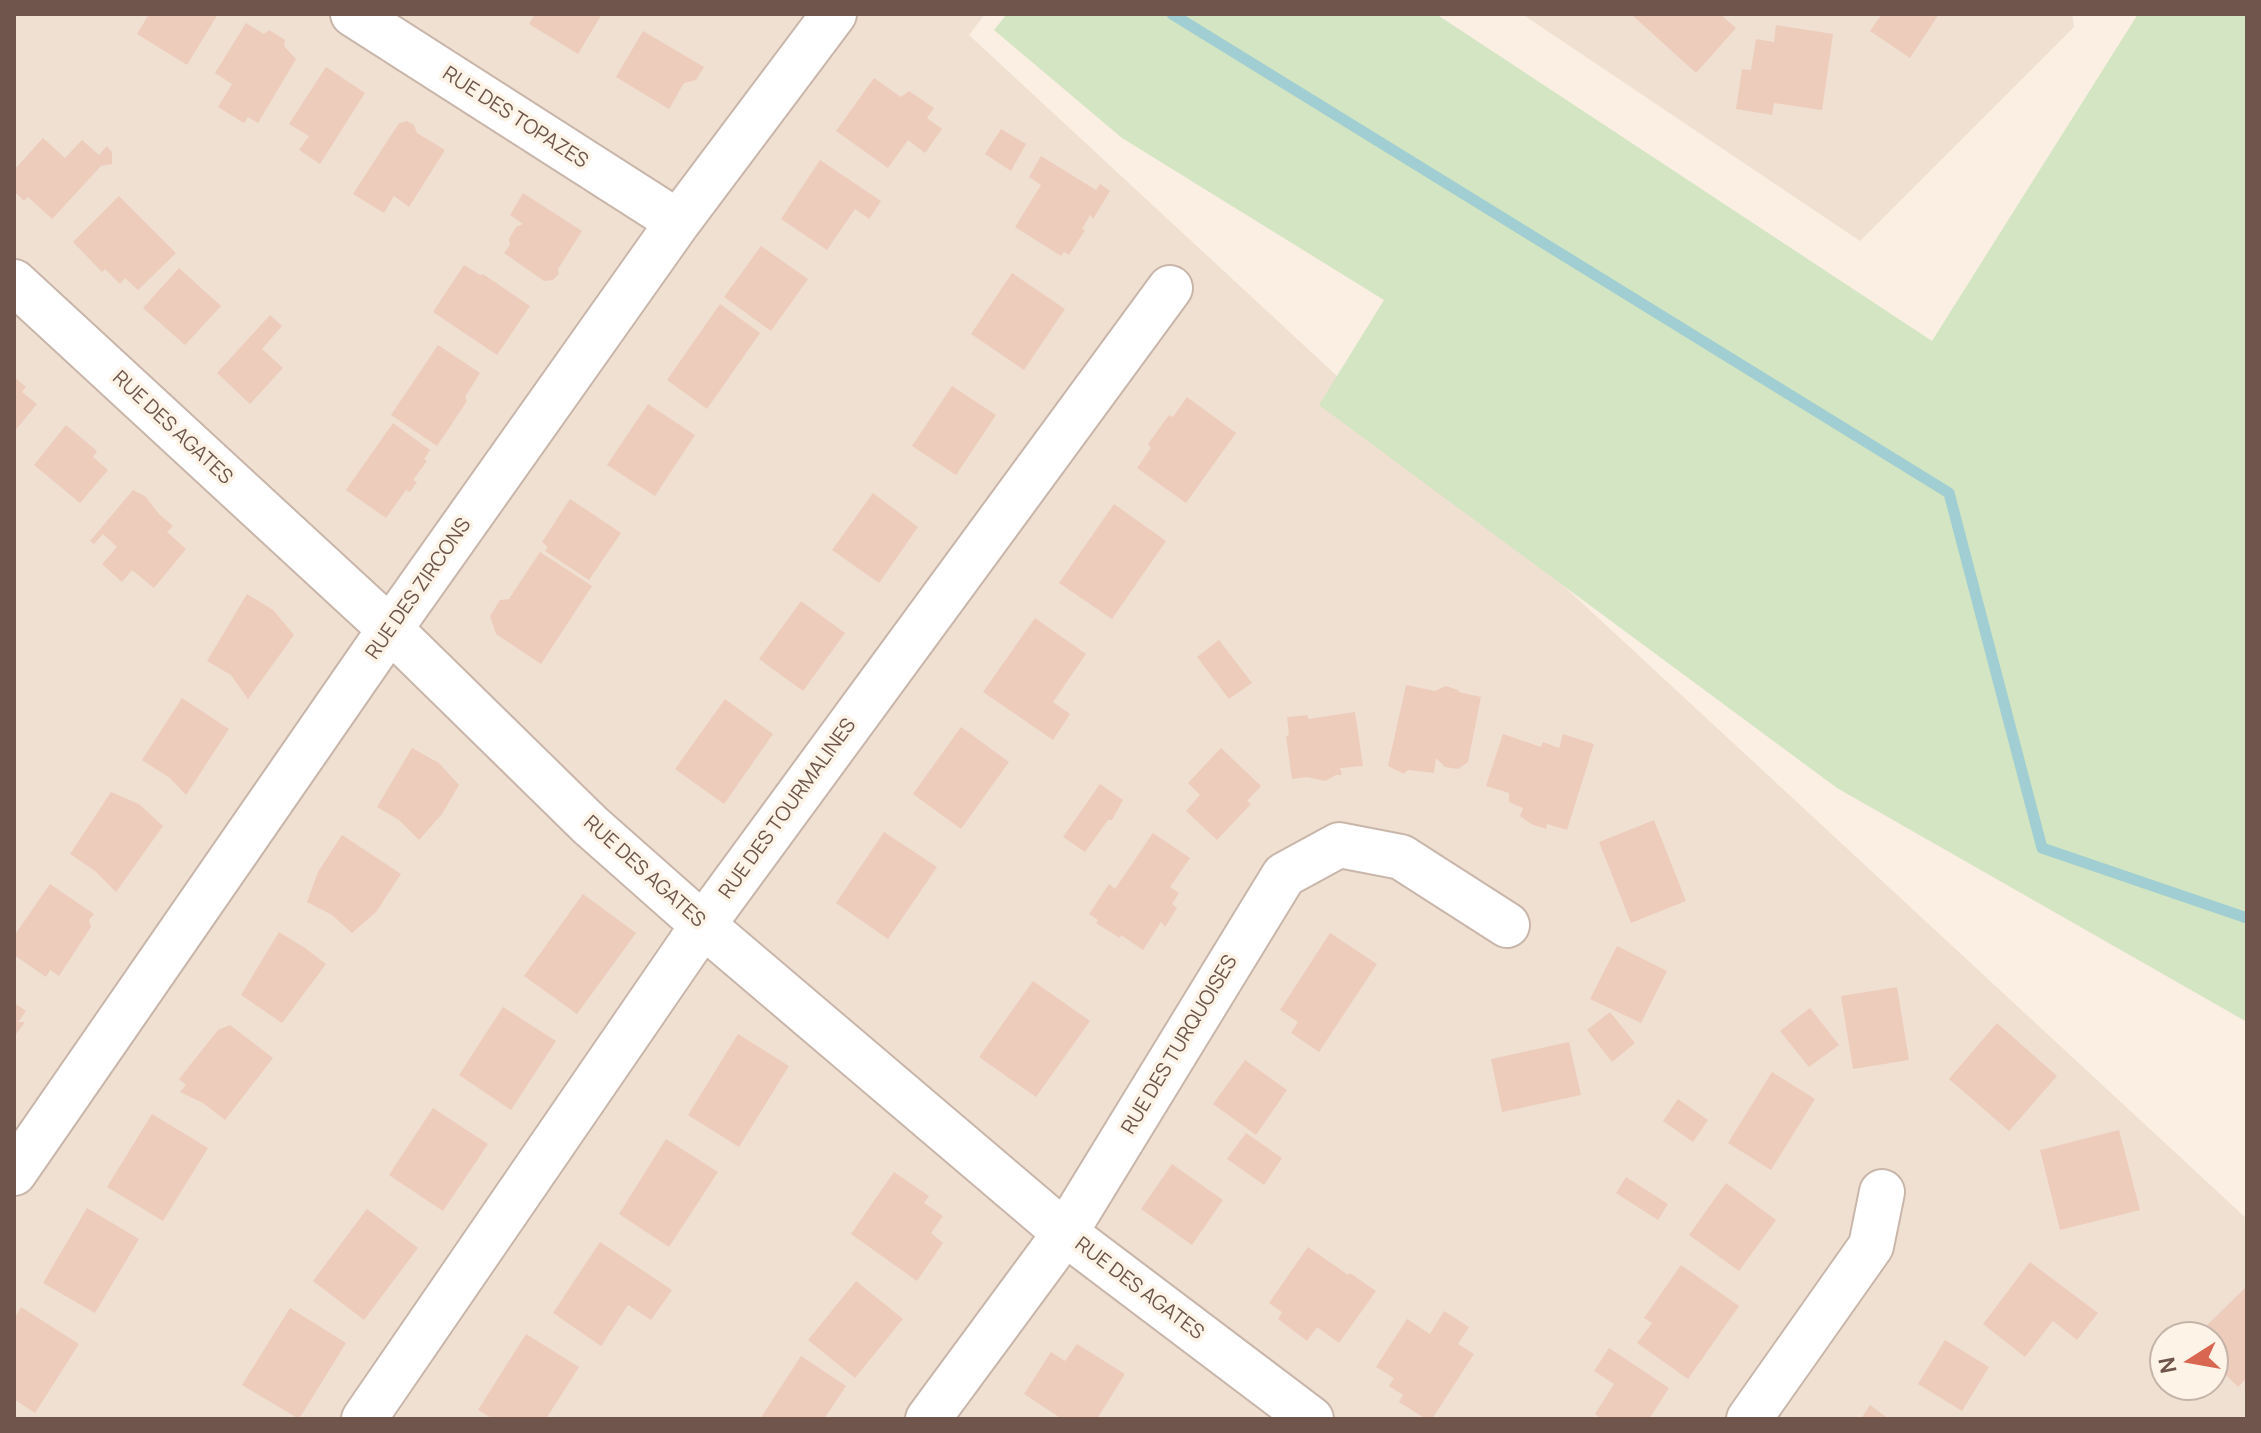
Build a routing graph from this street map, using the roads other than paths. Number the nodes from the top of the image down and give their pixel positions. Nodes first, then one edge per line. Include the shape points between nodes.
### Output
1 (353, 14) edge
2 (834, 14) edge
3 (678, 222) junction
4 (14, 282) edge
5 (1170, 288) dead end
6 (390, 629) junction
7 (703, 925) junction
8 (1507, 925) dead end
9 (14, 1173) edge
10 (1882, 1192) dead end
11 (1065, 1233) junction
12 (364, 1419) edge
13 (928, 1419) edge
14 (1311, 1419) edge
15 (1749, 1419) edge

1 - 3 street, RUE DES TOPAZES
2 - 3 street, RUE DES ZIRCONS
3 - 6 street, RUE DES ZIRCONS
4 - 6 street, RUE DES AGATES
5 - 7 street, RUE DES TOURMALINES
6 - 7 street, RUE DES AGATES via 590,825
6 - 9 street, RUE DES ZIRCONS
7 - 11 street, RUE DES AGATES
7 - 12 street, RUE DES TOURMALINES
8 - 11 street, RUE DES TURQUOISES via 1401,857 1339,845 1284,875
10 - 15 street via 1871,1246
11 - 13 street, RUE DES TURQUOISES
11 - 14 street, RUE DES AGATES

